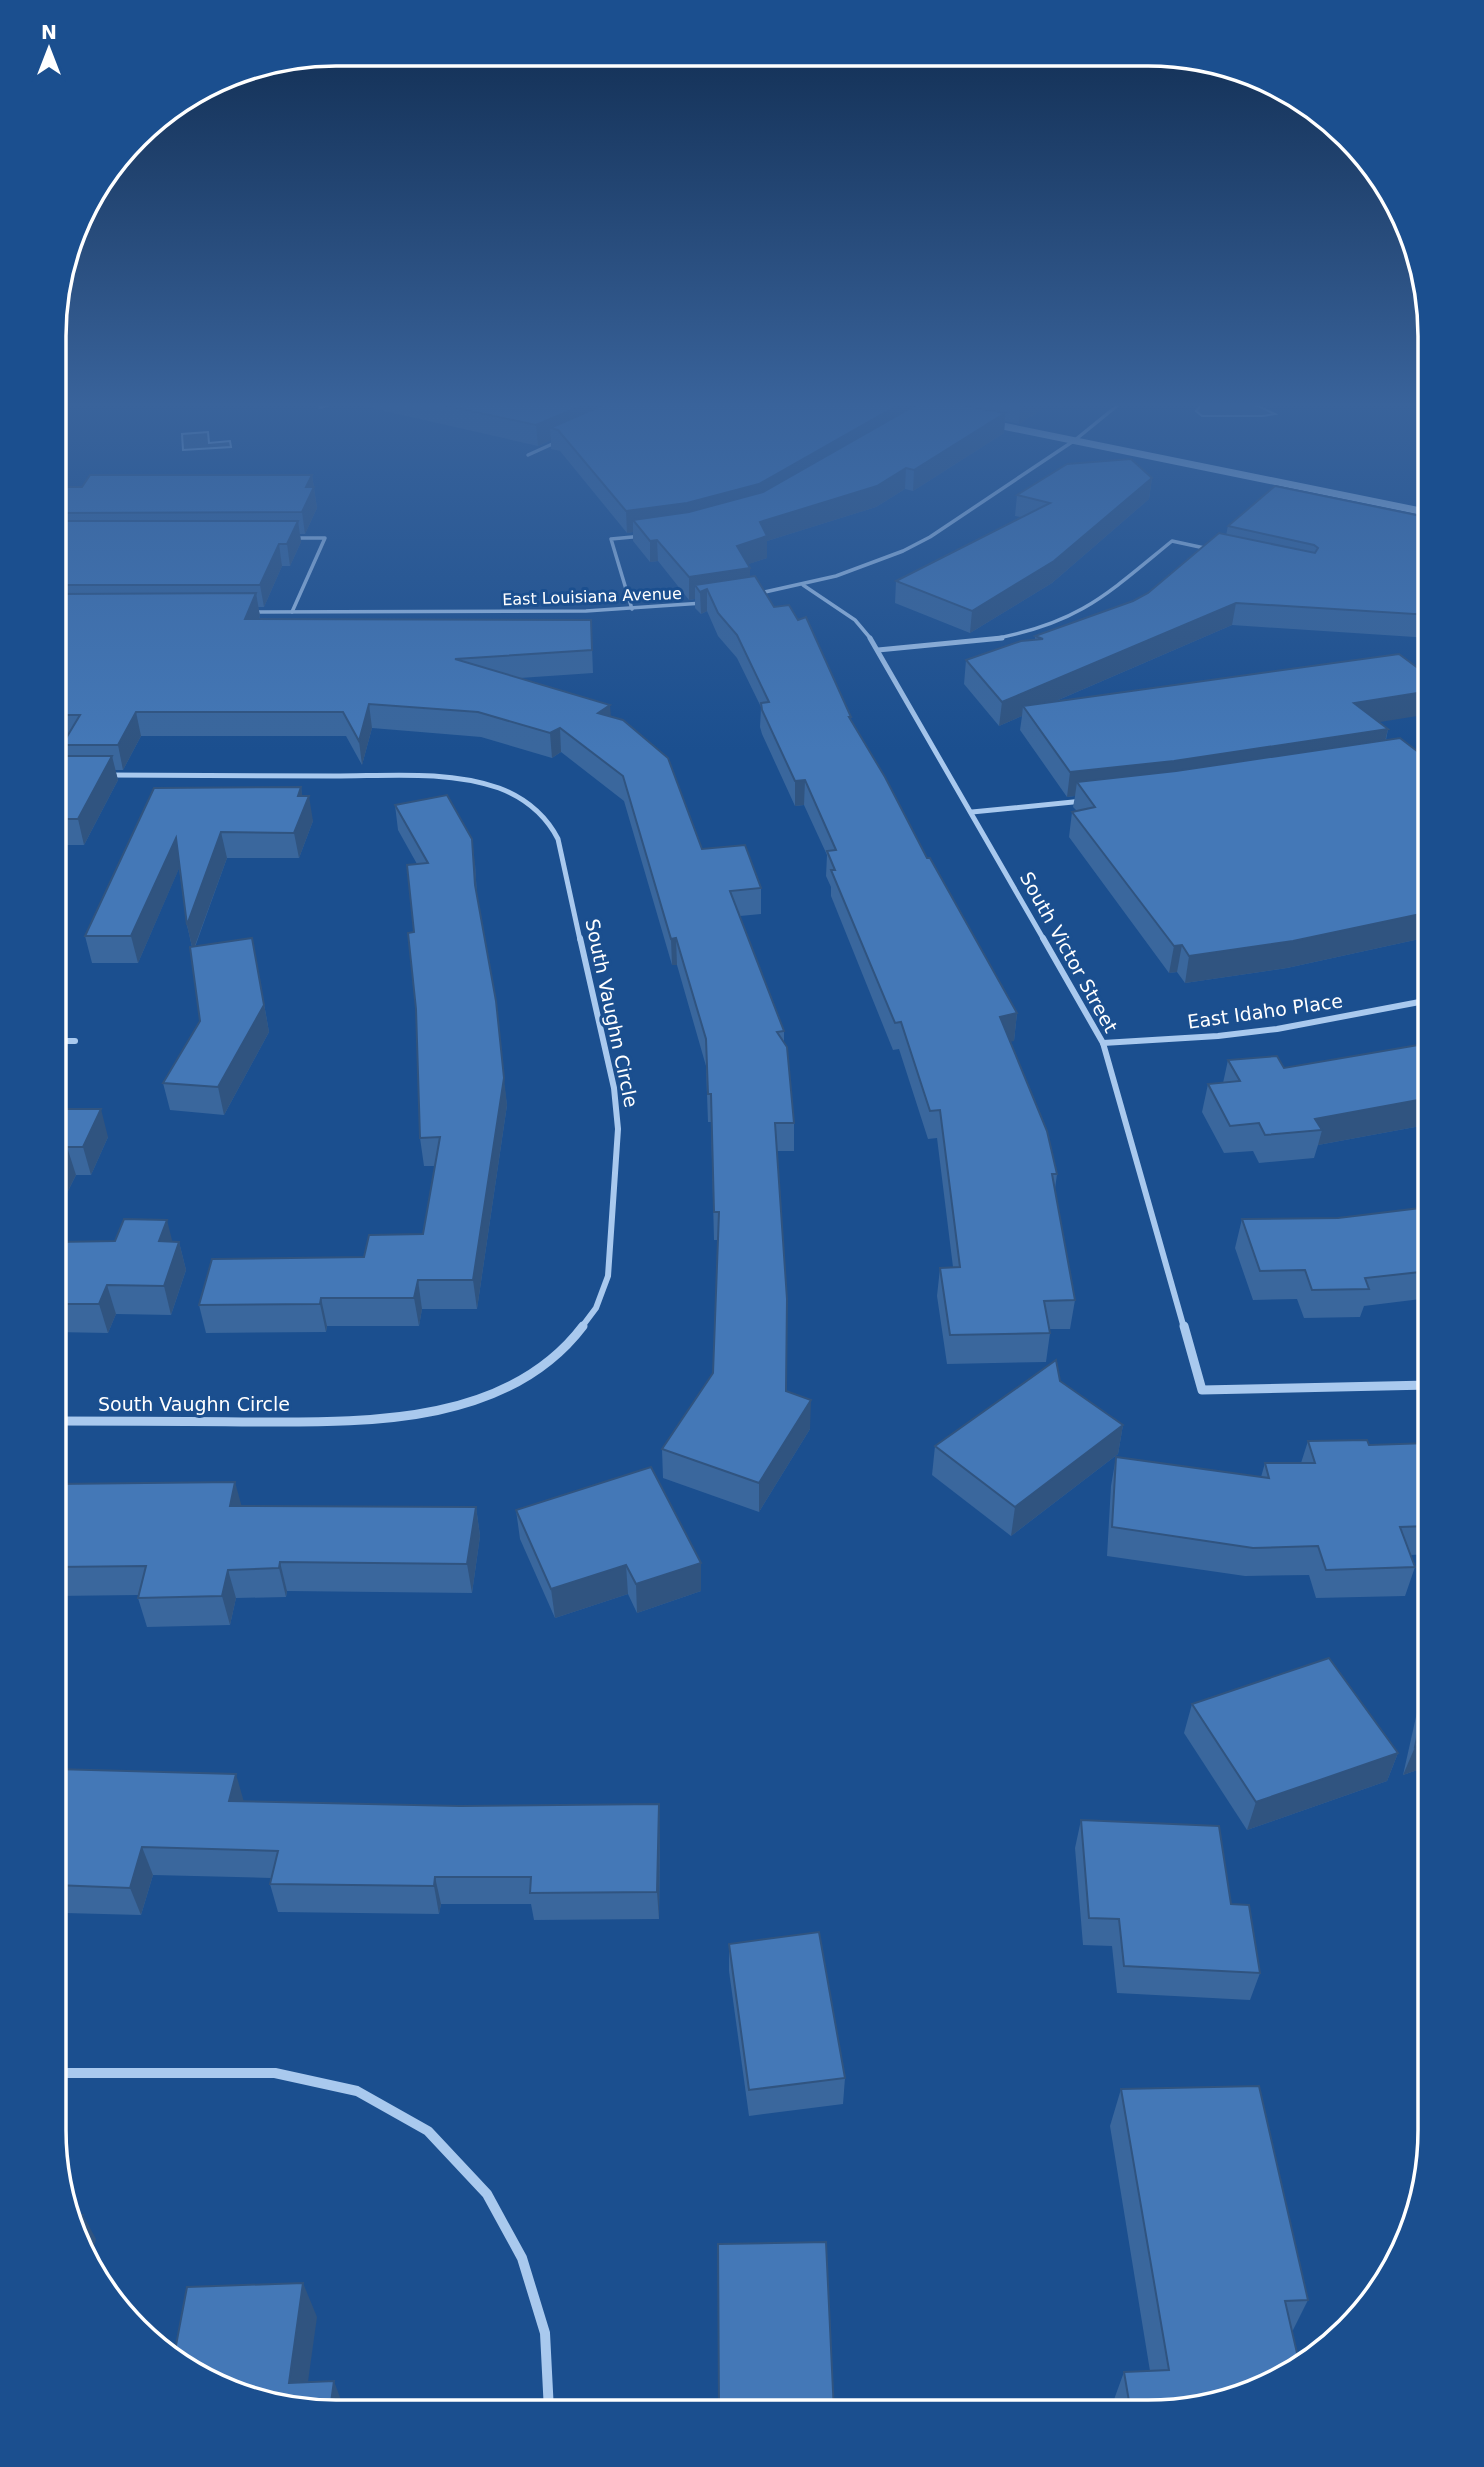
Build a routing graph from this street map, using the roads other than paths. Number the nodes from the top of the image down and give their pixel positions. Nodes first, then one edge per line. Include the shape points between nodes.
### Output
1 (955, 520) edge
2 (648, 535) edge
3 (285, 538) edge
4 (1222, 552) edge
5 (803, 584) junction
6 (754, 595) edge
7 (708, 602) edge
8 (632, 609) junction
9 (250, 612) edge
10 (292, 612) junction
11 (878, 650) junction
12 (1418, 754) edge
13 (1403, 756) edge
14 (98, 775) edge
15 (1094, 800) edge
16 (972, 812) junction
17 (1418, 1002) edge
18 (66, 1041) edge
19 (75, 1041) dead end
20 (1103, 1043) junction
21 (1418, 1385) edge
22 (66, 1421) edge
23 (66, 2073) edge
24 (548, 2400) edge

1 - 5 street via 872,564
2 - 8 street via 611,538
3 - 10 street via 325,538
4 - 11 street via 1172,541 1096,603 1072,616 968,643
5 - 6 street
5 - 11 street, South Victor Street via 855,620
7 - 8 street, East Louisiana Avenue
8 - 10 street, East Louisiana Avenue
9 - 10 street, East Louisiana Avenue
11 - 16 street, South Victor Street
12 - 13 street
14 - 22 street, South Vaughn Circle via 432,776 492,786 540,811 558,839 615,1098 618,1150 610,1276 597,1307 574,1337 542,1365 502,1388 444,1410 394,1420
15 - 16 street
16 - 20 street, South Victor Street
17 - 20 street, East Idaho Place via 1277,1029
18 - 19 street
20 - 21 street, South Victor Street via 1202,1390
23 - 24 street via 275,2073 357,2091 428,2132 487,2194 522,2258 545,2333

